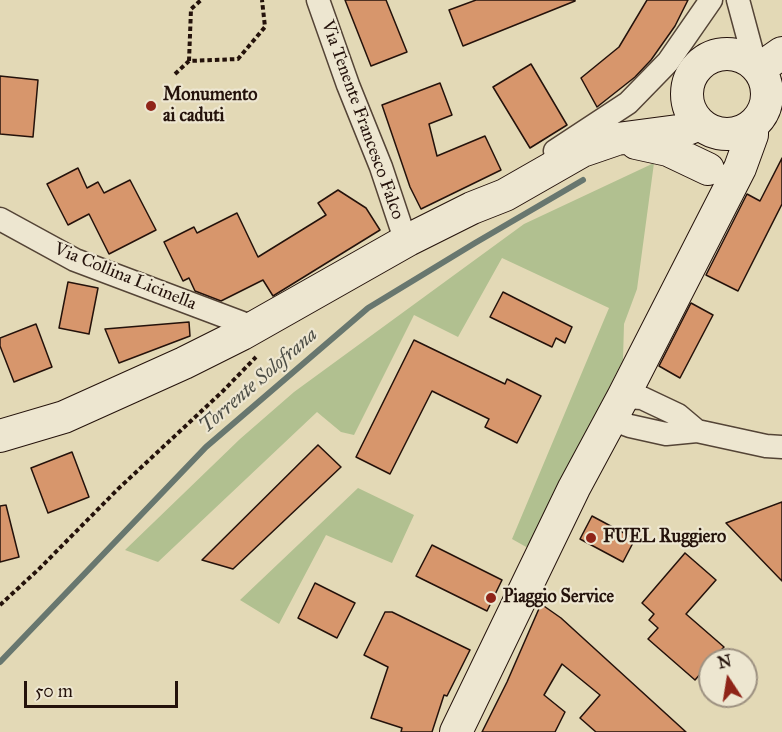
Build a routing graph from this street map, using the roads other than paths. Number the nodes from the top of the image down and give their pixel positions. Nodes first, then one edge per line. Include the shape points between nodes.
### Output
1 (318, 0) edge
2 (711, 0) edge
3 (738, 0) edge
4 (767, 83) edge
5 (703, 126) junction
6 (617, 140) junction
7 (708, 169) junction
8 (472, 208) junction
9 (716, 214) junction
10 (0, 219) edge
11 (408, 240) junction
12 (257, 340) junction
13 (617, 408) junction
14 (697, 431) junction
15 (2, 436) edge
16 (782, 447) edge
17 (456, 732) edge

1 - 11 street, Via Tenente Francesco Falco
2 - 8 street via 668,62 628,103 503,183
3 - 4 street via 752,52
4 - 5 main road via 740,132 716,133
4 - 5 main road via 737,55 724,54 700,64 692,74 687,99
4 - 9 main road via 740,168
5 - 6 main road
5 - 7 main road
6 - 7 main road via 668,150
6 - 8 main road via 582,151 505,195
7 - 9 main road
8 - 11 main road
9 - 13 main road
10 - 12 street, Via Collina Licinella via 75,260
11 - 12 main road
12 - 15 main road via 184,363 64,417
13 - 14 street via 630,426 666,434
13 - 14 street via 642,398 678,416
13 - 17 main road
14 - 16 street

